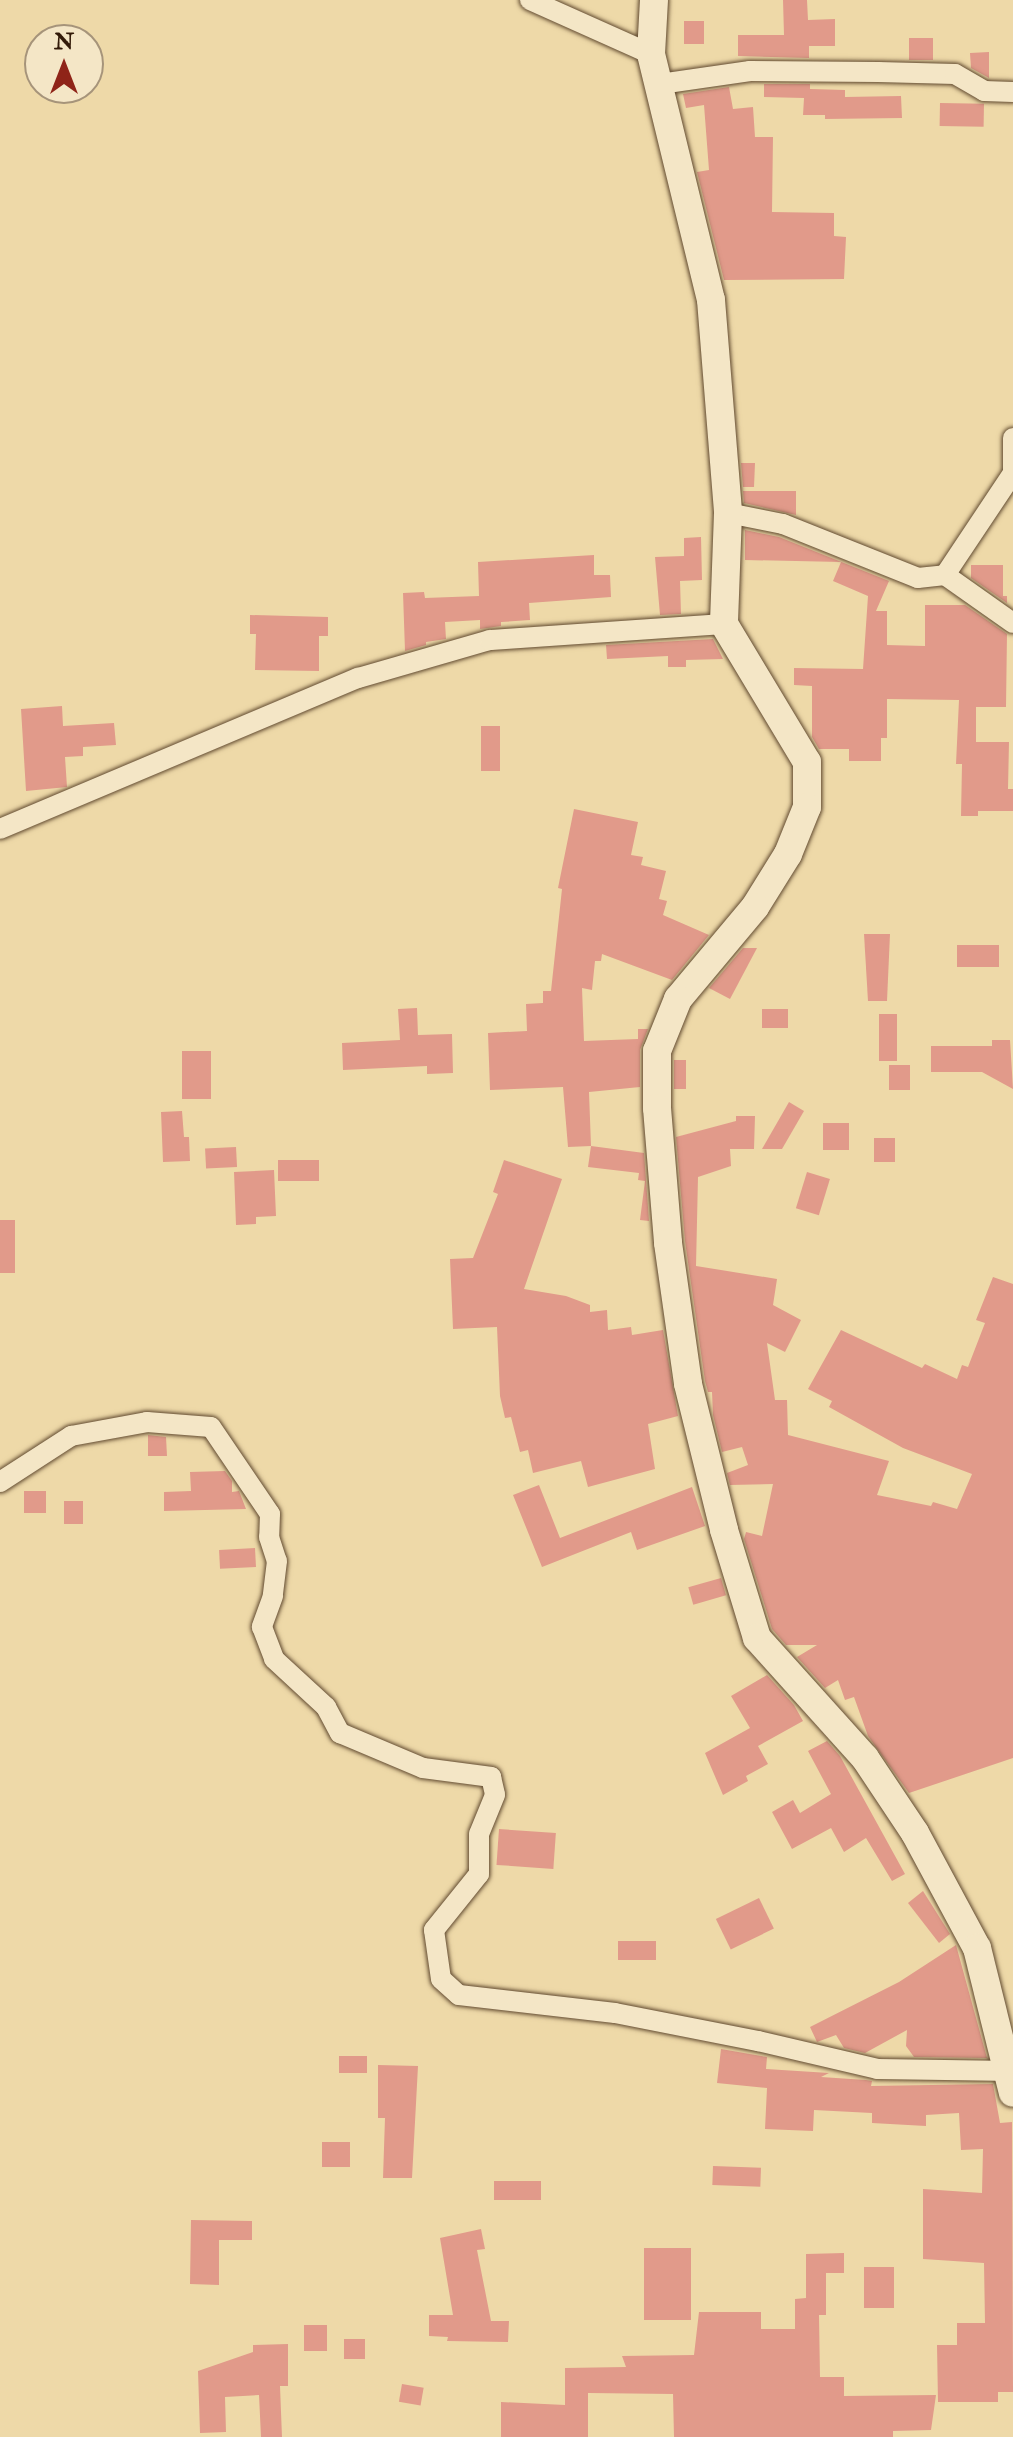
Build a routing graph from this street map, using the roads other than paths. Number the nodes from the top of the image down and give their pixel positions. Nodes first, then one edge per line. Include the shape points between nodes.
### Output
1 (530, 0) edge
2 (654, 0) edge
3 (651, 54) junction
4 (660, 84) junction
5 (1013, 92) edge
6 (1013, 438) edge
7 (1013, 473) edge
8 (728, 513) junction
9 (945, 575) junction
10 (1013, 623) edge
11 (724, 624) junction
12 (0, 829) edge
13 (0, 1482) edge
14 (1011, 2079) edge

1 - 3 street
2 - 3 street
3 - 4 street
4 - 5 street via 750,71 878,72 955,74 984,91
4 - 8 street via 711,300
6 - 7 street
7 - 9 street
8 - 9 street via 783,524 918,578
8 - 11 street
9 - 10 street
11 - 12 street via 490,640 358,678
11 - 14 street via 807,762 807,807 788,854 755,907 678,999 657,1051 667,1228 688,1384 757,1638 865,1758 915,1833 977,1948
13 - 14 street via 71,1436 147,1422 211,1427 270,1514 269,1537 277,1561 262,1627 274,1659 326,1707 340,1733 423,1768 491,1777 495,1795 479,1834 479,1874 434,1930 441,1979 459,1995 615,2013 877,2069

